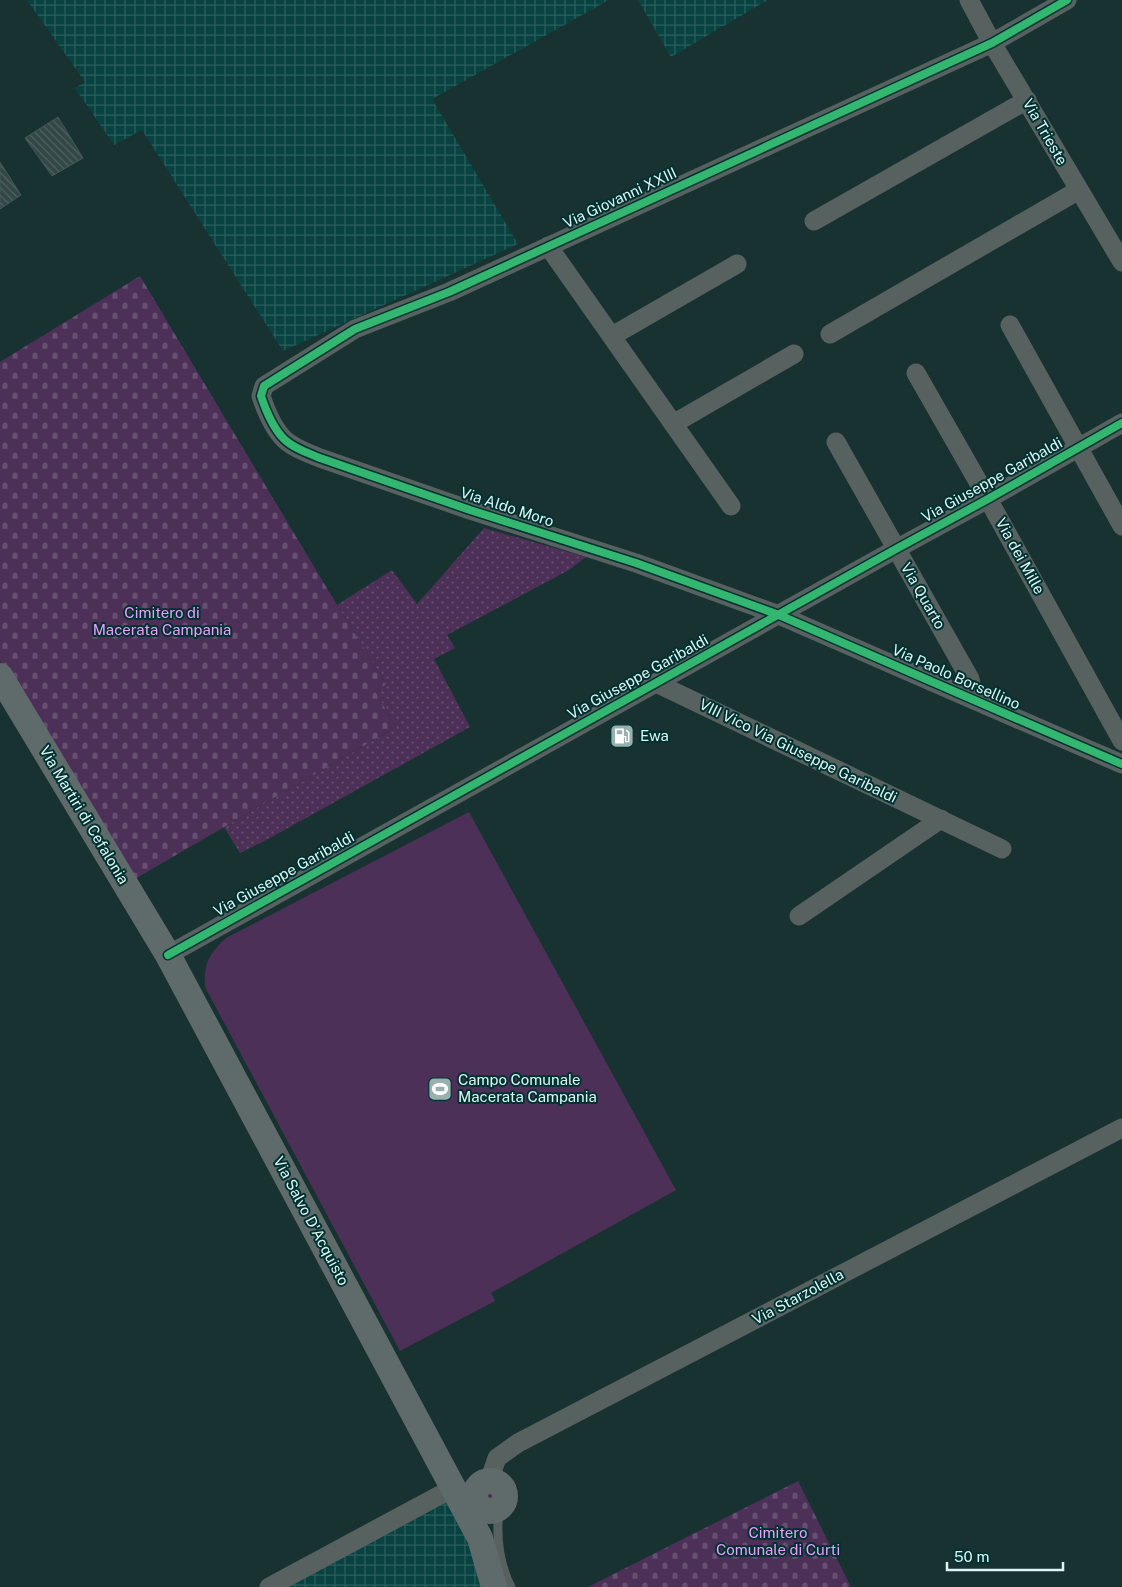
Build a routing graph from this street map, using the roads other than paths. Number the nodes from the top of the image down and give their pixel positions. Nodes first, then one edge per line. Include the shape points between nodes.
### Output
1 (969, 0) edge
2 (1067, 0) edge
3 (992, 43) junction
4 (1027, 100) junction
5 (1079, 190) junction
6 (814, 221) dead end
7 (548, 246) junction
8 (1122, 262) edge
9 (737, 264) dead end
10 (1010, 325) dead end
11 (830, 334) dead end
12 (612, 336) junction
13 (794, 354) dead end
14 (916, 373) dead end
15 (264, 386) joint
16 (1122, 423) edge
17 (673, 424) junction
18 (836, 442) dead end
19 (1078, 449) junction
20 (988, 499) junction
21 (731, 506) dead end
22 (1122, 526) edge
23 (896, 549) junction
24 (779, 614) junction
25 (0, 676) edge
26 (656, 683) junction
27 (974, 700) junction
28 (1122, 741) edge
29 (1122, 764) edge
30 (940, 819) junction
31 (1002, 849) dead end
32 (799, 916) dead end
33 (168, 955) junction
34 (1122, 1128) edge
35 (480, 1495) junction
36 (480, 1538) junction
37 (269, 1587) edge
38 (494, 1587) edge
39 (511, 1587) edge

1 - 3 street, Via Trieste
2 - 3 street, Via Giovanni XXIII
3 - 4 street, Via Trieste
3 - 7 street, Via Giovanni XXIII
4 - 5 street, Via Trieste
4 - 6 street
5 - 8 street, Via Trieste
5 - 11 street
7 - 12 street
7 - 15 street, Via Giovanni XXIII via 449,292 355,329
9 - 12 street
10 - 19 street
12 - 17 street
13 - 17 street
14 - 20 street, Via dei Mille
15 - 24 street, Via Aldo Moro via 261,396 268,415 284,439 301,450
16 - 19 street, Via Giuseppe Garibaldi
17 - 21 street
18 - 23 street, Via Quarto
19 - 20 street, Via Giuseppe Garibaldi
19 - 22 street
20 - 23 street, Via Giuseppe Garibaldi
20 - 28 street, Via dei Mille
23 - 24 street, Via Giuseppe Garibaldi
23 - 27 street, Via Quarto via 970,679
24 - 26 street, Via Giuseppe Garibaldi
24 - 27 street, Via Paolo Borsellino
25 - 33 street, Via Martiri di Cefalonia
26 - 30 street, VIII Vico Via Giuseppe Garibaldi
26 - 33 street, Via Giuseppe Garibaldi
27 - 29 street, Via Paolo Borsellino
30 - 31 street, VIII Vico Via Giuseppe Garibaldi
30 - 32 street
33 - 35 street, Via Salvo D'Acquisto
34 - 35 street, Via Starzolella via 518,1443 497,1458
35 - 36 street, Via Salvo D'Acquisto
35 - 36 street, Via Salvo D'Acquisto
35 - 37 street
35 - 39 lane via 497,1537 505,1575
36 - 38 street, Via Salvo D'Acquisto

